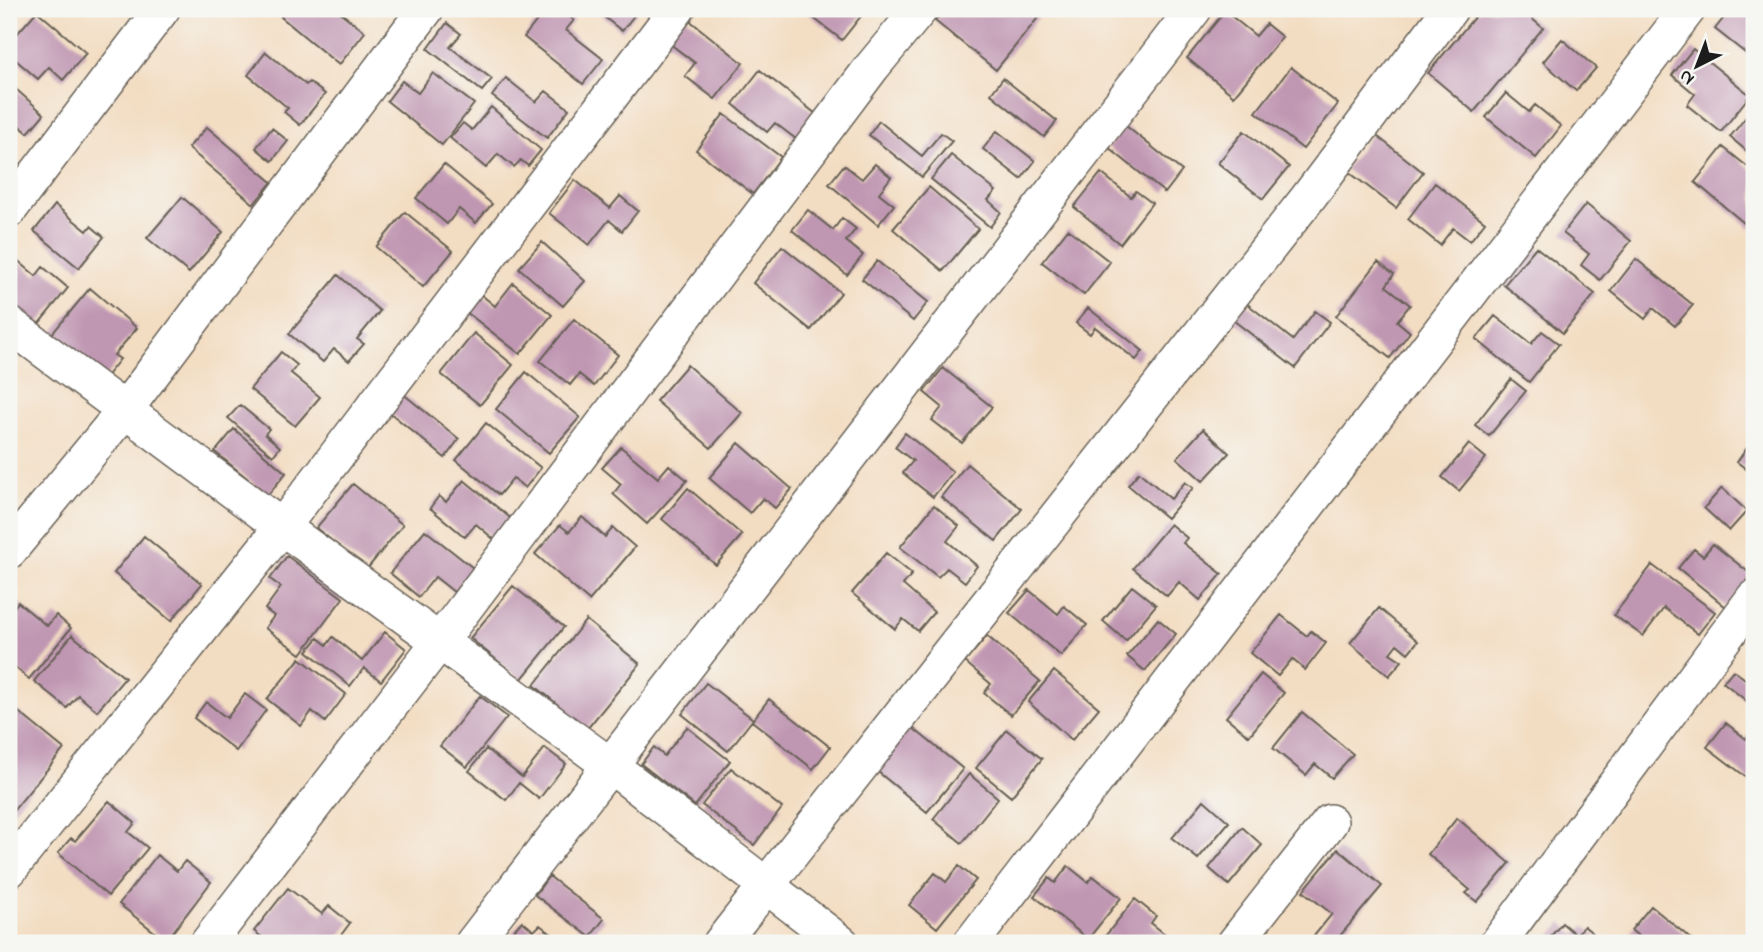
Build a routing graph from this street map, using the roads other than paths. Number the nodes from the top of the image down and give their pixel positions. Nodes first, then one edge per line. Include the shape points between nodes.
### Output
1 (162, 9) edge
2 (426, 9) edge
3 (677, 9) edge
4 (920, 9) edge
5 (1194, 9) edge
6 (1450, 9) edge
7 (1688, 9) edge
8 (9, 210) edge
9 (9, 324) edge
10 (124, 411) junction
11 (282, 527) junction
12 (9, 551) edge
13 (1754, 598) edge
14 (440, 641) junction
15 (611, 766) junction
16 (1330, 822) dead end
17 (9, 870) edge
18 (767, 884) junction
19 (208, 943) edge
20 (472, 943) edge
21 (721, 943) edge
22 (841, 943) edge
23 (971, 943) edge
24 (1236, 943) edge
25 (1498, 943) edge

1 - 8 street
2 - 10 street
3 - 11 street
4 - 14 street
5 - 15 street
6 - 18 street via 1307,199
7 - 23 street
9 - 10 street
10 - 11 street
10 - 12 street
11 - 14 street
11 - 17 street
13 - 25 street
14 - 15 street
14 - 19 street
15 - 18 street
15 - 20 street
16 - 24 street
18 - 21 street
18 - 22 street

